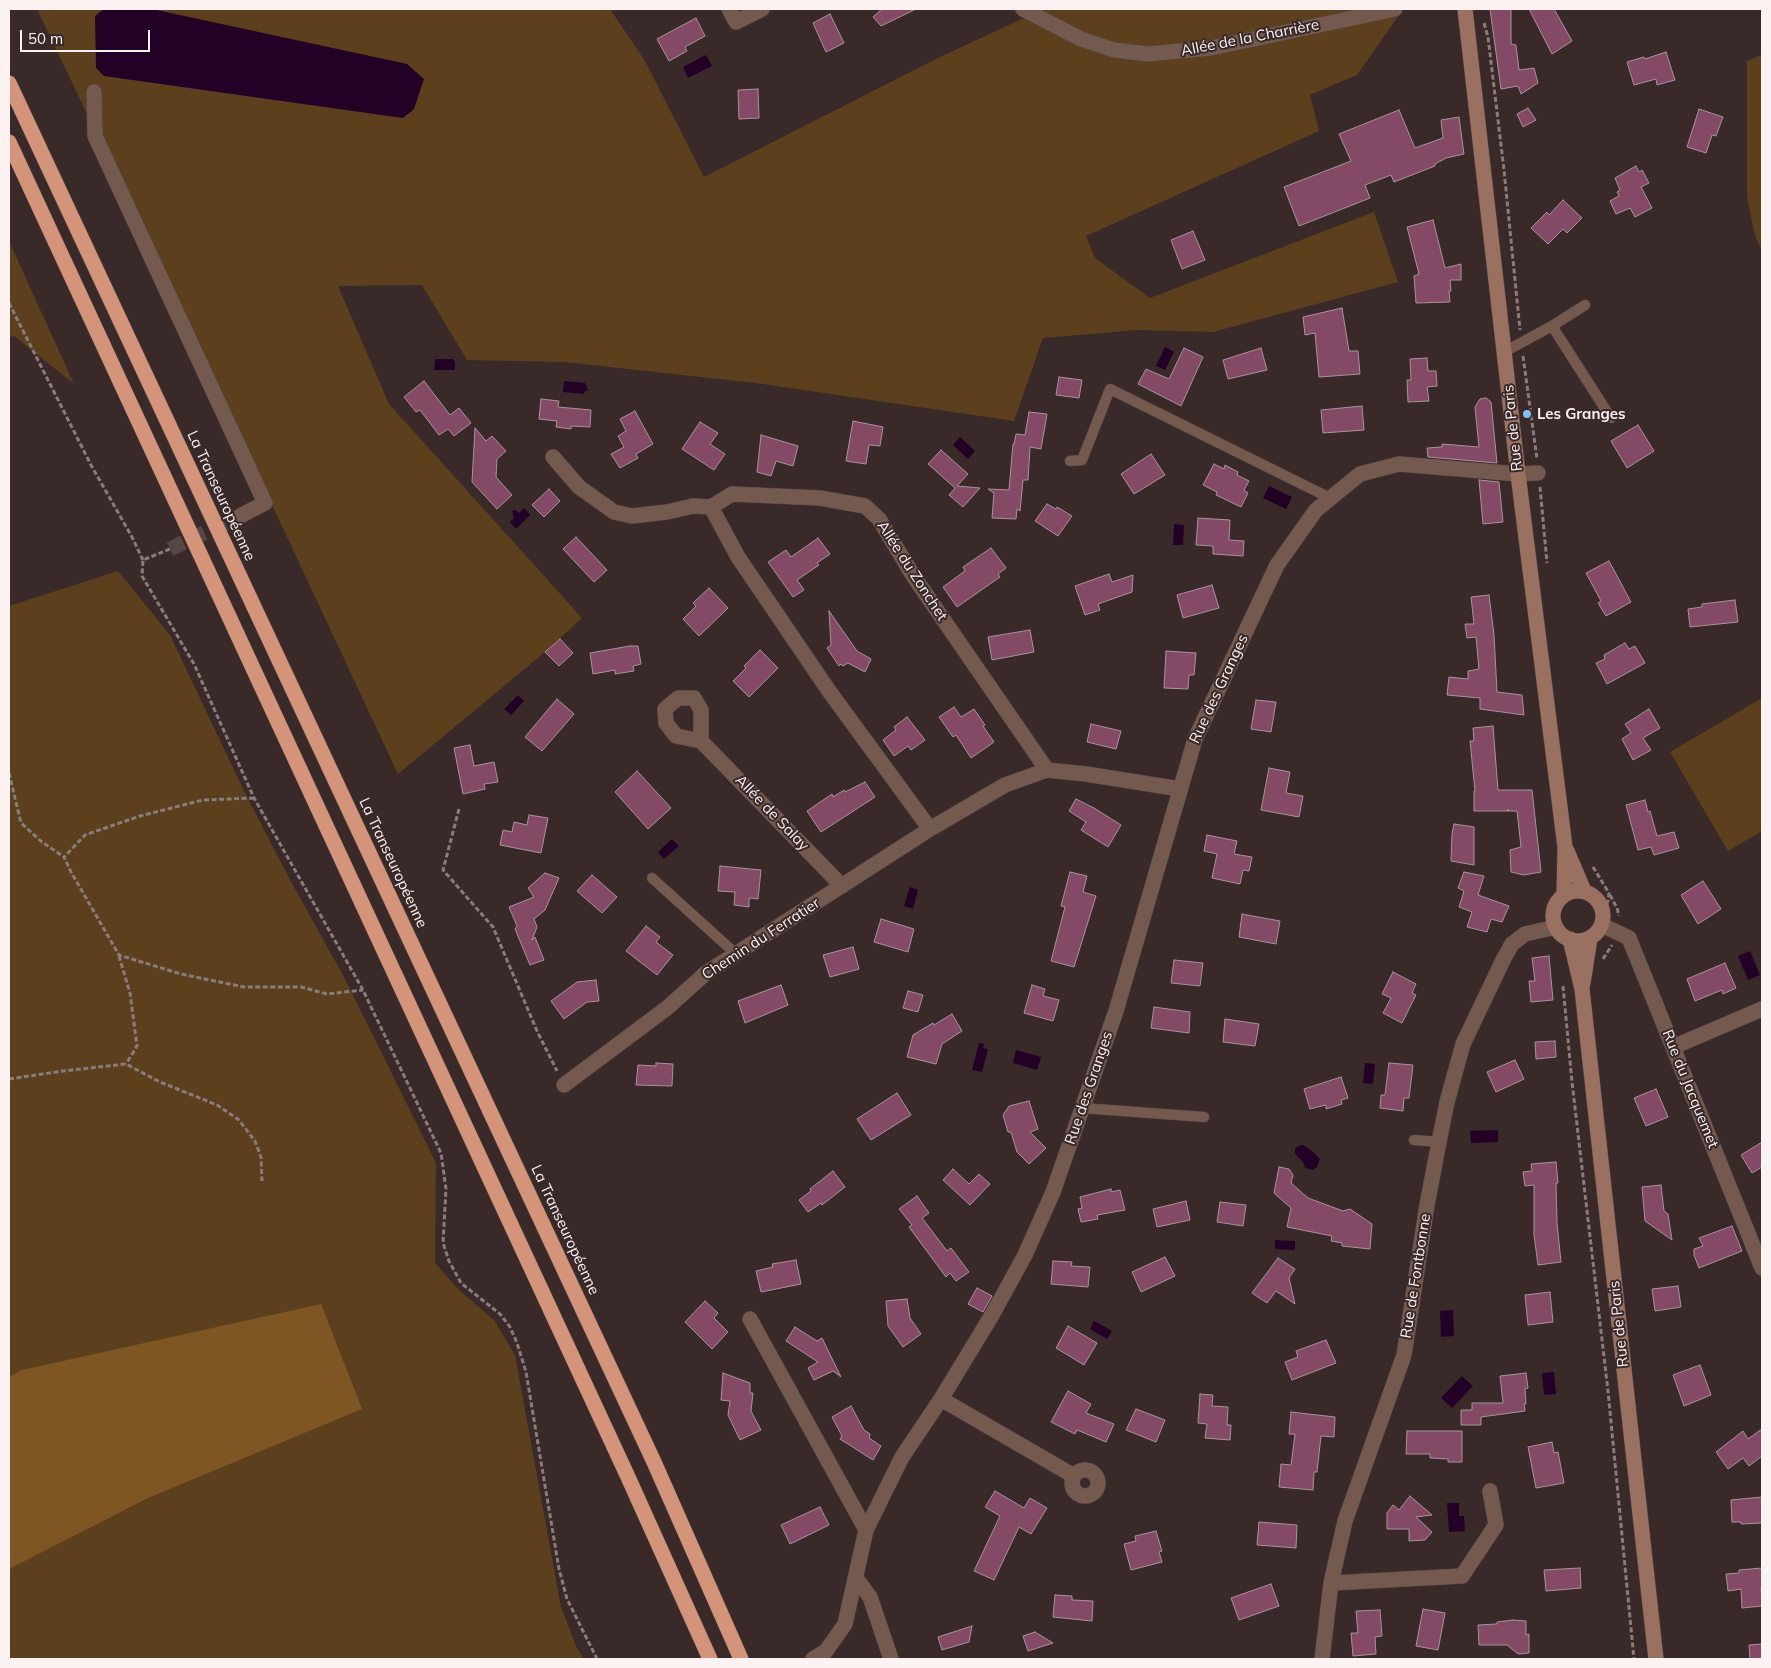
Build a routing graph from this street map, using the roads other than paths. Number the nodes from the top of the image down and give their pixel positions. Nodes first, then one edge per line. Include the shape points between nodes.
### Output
1 (729, 9) edge
2 (762, 9) edge
3 (1023, 9) edge
4 (1394, 9) edge
5 (1465, 9) edge
6 (9, 83) edge
7 (94, 92) dead end
8 (9, 142) edge
9 (1585, 305) dead end
10 (1552, 326) junction
11 (1504, 352) junction
12 (1611, 418) dead end
13 (554, 457) dead end
14 (1070, 460) dead end
15 (1538, 473) dead end
16 (1518, 474) junction
17 (1330, 498) junction
18 (711, 507) junction
19 (240, 516) tunnel mouth
20 (701, 741) dead end
21 (1047, 770) junction
22 (1180, 789) junction
23 (930, 829) junction
24 (1565, 848) junction
25 (652, 878) dead end
26 (842, 886) junction
27 (1584, 891) junction
28 (1564, 895) junction
29 (1602, 925) junction
30 (1556, 927) junction
31 (1590, 938) junction
32 (1570, 939) junction
33 (736, 954) junction
34 (1582, 989) junction
35 (1762, 1009) edge
36 (1673, 1047) junction
37 (564, 1085) road end
38 (1082, 1108) junction
39 (1204, 1117) dead end
40 (1414, 1140) dead end
41 (1439, 1142) junction
42 (1762, 1268) edge
43 (750, 1319) dead end
44 (941, 1399) junction
45 (1074, 1476) dead end
46 (1490, 1491) dead end
47 (866, 1530) junction
48 (856, 1578) junction
49 (1331, 1583) junction
50 (710, 1659) edge
51 (741, 1659) edge
52 (813, 1659) edge
53 (891, 1659) edge
54 (1322, 1659) edge
55 (1656, 1659) edge

1 - 2 street via 736,22
3 - 4 street, Allée de la Charrière via 1082,40 1114,50 1148,54 1211,48
5 - 11 main road, Rue de Paris
6 - 51 highway, La Transeuropéenne via 650,1453
7 - 19 street via 95,136 265,503
8 - 50 highway
9 - 10 lane
10 - 11 lane
10 - 12 lane
11 - 16 main road, Rue de Paris
13 - 18 street via 579,487 614,512 632,516 693,506
14 - 17 lane via 1082,460 1110,389
15 - 16 street, Rue des Granges
16 - 17 street, Rue des Granges via 1400,464 1360,474
16 - 24 main road, Rue de Paris
17 - 22 street, Rue des Granges via 1316,510 1278,564 1195,739
18 - 21 street, Allée du Zonchet via 732,494 820,498 865,506 878,518 914,577
18 - 23 street via 738,557 829,692
20 - 26 street, Allée de Salay
21 - 22 street, Chemin du Ferratier
21 - 23 street, Chemin du Ferratier via 1005,785
22 - 38 street, Rue des Granges via 1116,1011
23 - 26 street, Chemin du Ferratier
24 - 27 main road, Rue de Paris
24 - 28 main road, Rue de Paris
25 - 33 lane
26 - 33 street, Chemin du Ferratier
27 - 28 main road
27 - 29 main road via 1599,902 1603,910
28 - 30 main road via 1555,906
29 - 31 main road
29 - 36 street, Rue du Jacquemet via 1629,938
30 - 32 main road
30 - 41 street, Rue de Fontbonne via 1525,934 1512,944 1504,958 1463,1044
31 - 32 main road
31 - 34 main road, Rue de Paris
32 - 34 main road, Rue de Paris
33 - 37 street, Chemin du Ferratier via 706,973 667,1008
34 - 55 main road, Rue de Paris
35 - 36 street
36 - 42 street, Rue du Jacquemet
38 - 39 lane
38 - 44 street, Rue des Granges via 1053,1192 1025,1255
40 - 41 lane
41 - 49 street, Rue de Fontbonne via 1404,1355 1345,1521
43 - 47 street
44 - 45 street
44 - 47 street, Rue des Granges via 902,1457
46 - 49 street via 1496,1525 1462,1576
47 - 48 street, Rue des Granges
48 - 52 street, Rue des Granges via 845,1624 826,1651
48 - 53 street via 870,1597
49 - 54 street, Rue de Fontbonne

